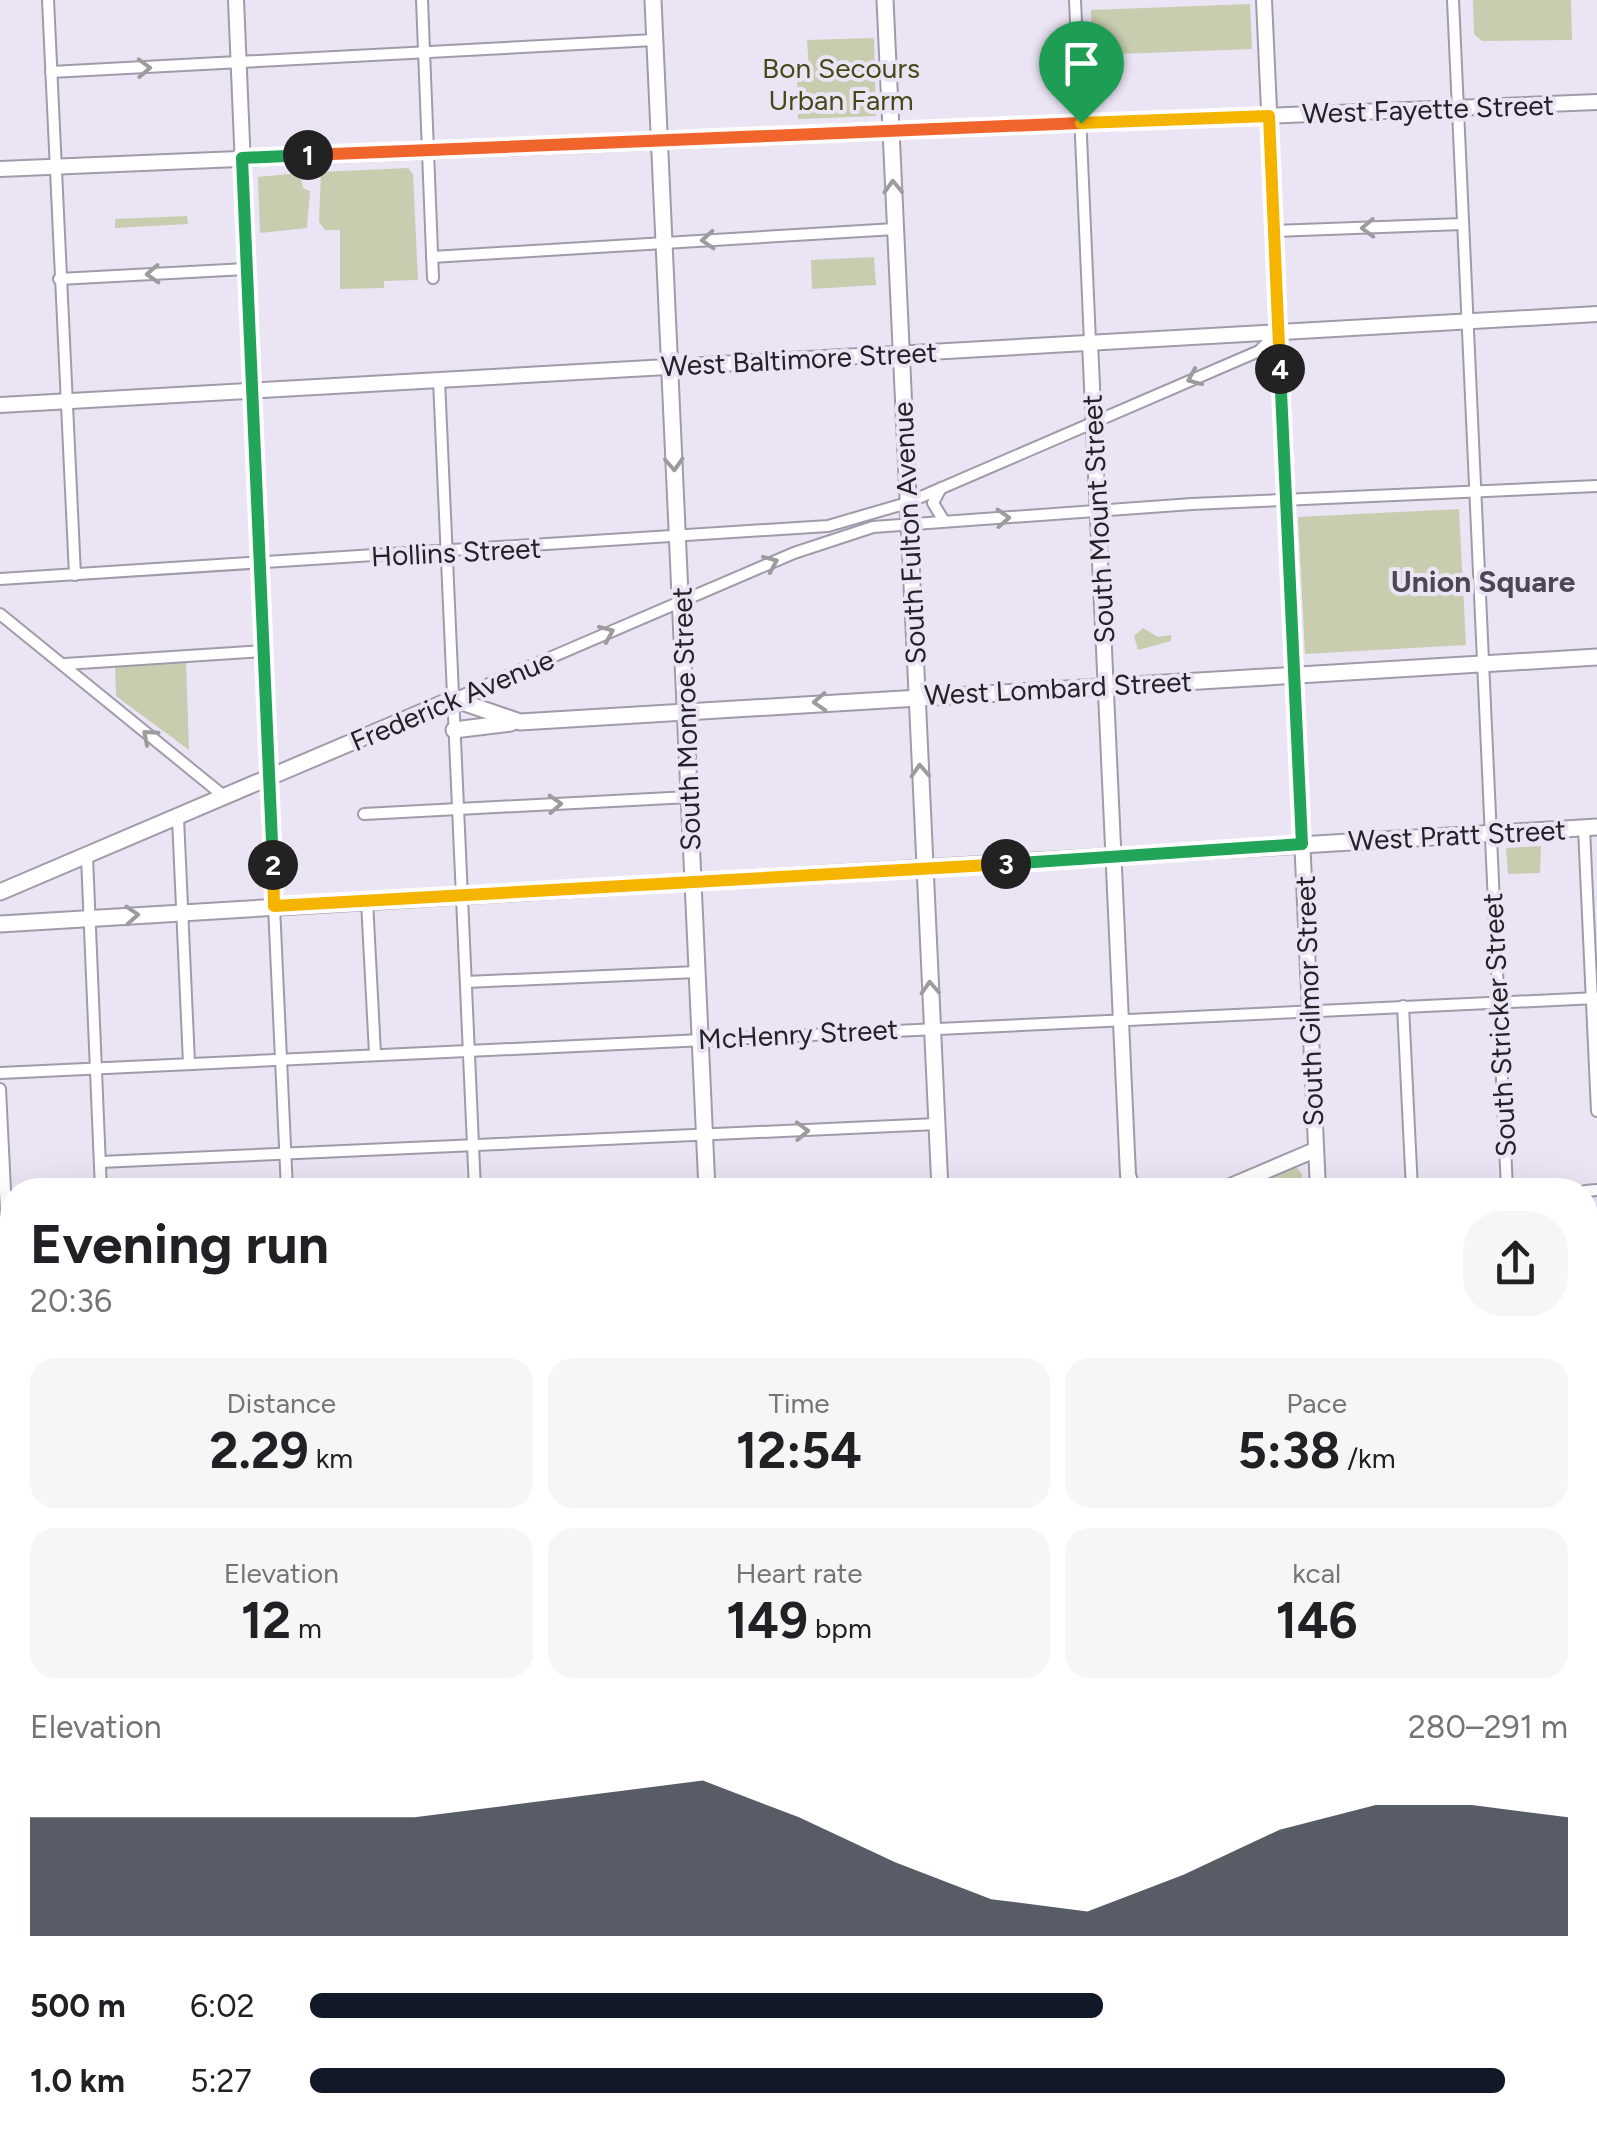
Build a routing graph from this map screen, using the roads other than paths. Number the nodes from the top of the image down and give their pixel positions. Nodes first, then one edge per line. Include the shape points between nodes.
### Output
1 (48, 0) edge
2 (236, 0) edge
3 (422, 0) edge
4 (652, 0) edge
5 (885, 0) edge
6 (1076, 0) edge
7 (1264, 0) edge
8 (1453, 0) edge
9 (654, 40) junction
10 (424, 50) junction
11 (238, 64) junction
12 (51, 72) junction
13 (1597, 102) edge
14 (1458, 108) junction
15 (1269, 116) junction
16 (1081, 123) junction
17 (891, 130) junction
18 (660, 141) junction
19 (428, 149) junction
20 (242, 158) junction
21 (54, 167) junction
22 (0, 170) edge
23 (1462, 224) junction
24 (895, 230) junction
25 (1274, 231) junction
26 (664, 243) junction
27 (432, 257) junction
28 (246, 269) junction
29 (433, 278) dead end
30 (59, 280) junction
31 (1597, 314) edge
32 (1465, 321) junction
33 (1278, 332) junction
34 (1090, 342) junction
35 (901, 355) junction
36 (670, 367) junction
37 (439, 380) junction
38 (252, 390) junction
39 (64, 401) junction
40 (0, 405) edge
41 (1094, 422) junction
42 (1597, 486) edge
43 (942, 488) junction
44 (1473, 492) junction
45 (1286, 501) junction
46 (908, 503) junction
47 (1098, 510) junction
48 (944, 521) junction
49 (908, 523) junction
50 (678, 538) junction
51 (446, 552) junction
52 (260, 564) junction
53 (74, 575) junction
54 (0, 579) edge
55 (681, 601) junction
56 (0, 614) edge
57 (264, 651) junction
58 (1597, 657) edge
59 (64, 664) junction
60 (1481, 664) junction
61 (1294, 674) junction
62 (1106, 686) junction
63 (917, 697) junction
64 (453, 699) junction
65 (686, 710) junction
66 (520, 722) junction
67 (454, 730) junction
68 (269, 778) junction
69 (225, 797) junction
70 (690, 797) junction
71 (458, 809) junction
72 (364, 814) dead end
73 (178, 818) junction
74 (1590, 827) edge
75 (1490, 833) junction
76 (1302, 844) junction
77 (1114, 856) junction
78 (87, 857) junction
79 (924, 868) junction
80 (693, 882) junction
81 (0, 892) edge
82 (462, 896) junction
83 (368, 901) junction
84 (274, 906) junction
85 (1592, 906) edge
86 (183, 912) junction
87 (90, 918) junction
88 (0, 924) edge
89 (697, 972) junction
90 (466, 982) junction
91 (1594, 998) edge
92 (1498, 1002) junction
93 (1403, 1006) junction
94 (1310, 1010) junction
95 (1121, 1019) junction
96 (932, 1028) junction
97 (700, 1039) junction
98 (468, 1050) junction
99 (375, 1054) junction
100 (281, 1059) junction
101 (189, 1064) junction
102 (96, 1068) junction
103 (0, 1072) edge
104 (0, 1089) edge
105 (1597, 1110) edge
106 (936, 1124) junction
107 (704, 1135) junction
108 (472, 1145) junction
109 (1316, 1150) junction
110 (285, 1155) junction
111 (100, 1162) junction
112 (1128, 1174) junction
113 (3, 1178) edge
114 (101, 1178) edge
115 (286, 1178) edge
116 (474, 1178) edge
117 (706, 1178) edge
118 (939, 1178) edge
119 (1127, 1178) edge
120 (1129, 1178) edge
121 (1249, 1178) edge
122 (1317, 1178) edge
123 (1411, 1178) edge
124 (1506, 1178) edge

1 - 12 street
2 - 11 street
3 - 10 street
4 - 9 main road, South Monroe Street
5 - 17 main road, South Fulton Avenue
6 - 16 street
7 - 15 street, South Gilmor Street
8 - 14 street, South Stricker Street
9 - 10 street
9 - 18 main road, South Monroe Street
10 - 11 street
10 - 19 street
12 -> 11 street
11 - 20 street
12 - 21 street
13 - 14 street, West Fayette Street
14 - 15 street, West Fayette Street
14 - 23 street, South Stricker Street
15 - 16 street, West Fayette Street
15 - 25 street, South Gilmor Street
16 - 17 street, West Fayette Street
16 - 34 street
17 - 18 street, West Fayette Street
24 -> 17 main road, South Fulton Avenue
18 - 19 street, West Fayette Street
18 - 26 main road, South Monroe Street
19 - 20 street, West Fayette Street
19 - 27 street
20 - 21 street, West Fayette Street
20 - 28 street
21 - 22 street, West Fayette Street
21 - 30 street
23 -> 25 street
23 - 32 street, South Stricker Street
24 -> 26 street
24 - 35 main road, South Fulton Avenue
25 - 33 street, South Gilmor Street
26 - 27 street
26 - 36 main road, South Monroe Street
27 - 29 street
28 -> 30 street
28 - 38 street
30 - 39 street
31 - 32 street, West Baltimore Street
32 - 33 street, West Baltimore Street
32 - 44 street, South Stricker Street
33 - 34 street, West Baltimore Street
33 -> 41 street via 1259,351
33 - 45 street, South Gilmor Street
34 - 35 street, West Baltimore Street
34 - 41 street, South Mount Street
35 - 36 street, West Baltimore Street
35 - 46 main road, South Fulton Avenue
36 - 37 street, West Baltimore Street
36 -> 50 main road, South Monroe Street
37 - 38 street, West Baltimore Street
37 - 51 street
38 - 39 street, West Baltimore Street
38 - 52 street
39 - 40 street, West Baltimore Street
39 - 53 street
41 - 43 street
41 - 47 street, South Mount Street
42 - 44 street
43 - 46 street
43 - 48 street via 933,504
44 - 45 street
44 - 60 street, South Stricker Street
45 - 47 street
45 - 61 street, South Gilmor Street
46 - 49 main road, South Fulton Avenue
46 - 50 street, Hollins Street via 804,531
48 -> 47 street
47 - 62 street, South Mount Street
48 - 49 street
55 -> 49 street, Frederick Avenue via 834,538
49 - 63 main road, South Fulton Avenue
50 - 51 street, Hollins Street
50 - 55 main road, South Monroe Street
51 - 52 street, Hollins Street
51 - 64 street
52 - 53 street, Hollins Street
52 - 57 street
53 - 54 street, Hollins Street
64 -> 55 street, Frederick Avenue
55 - 65 main road, South Monroe Street
56 - 59 street
57 - 59 street
57 - 68 street
58 - 60 main road, West Lombard Street
69 -> 59 street
60 - 61 main road, West Lombard Street
60 - 75 street, South Stricker Street
61 - 62 main road, West Lombard Street
61 - 76 street, South Gilmor Street
62 - 63 main road, West Lombard Street
62 - 77 street, South Mount Street
63 -> 65 main road, West Lombard Street
79 -> 63 main road, South Fulton Avenue
64 - 66 main road, West Lombard Street
64 - 67 street
64 - 68 main road, Frederick Avenue
65 - 66 main road, West Lombard Street
65 - 70 main road, South Monroe Street
66 - 67 main road, West Lombard Street
67 - 71 street
68 - 69 main road, Frederick Avenue
68 - 84 street
69 - 73 main road, Frederick Avenue
71 -> 70 street
70 - 80 main road, South Monroe Street
71 - 72 street
71 - 82 street
73 - 78 main road, Frederick Avenue
73 - 86 street
74 - 75 main road, West Pratt Street
74 - 85 street
75 - 76 main road, West Pratt Street
75 - 92 street, South Stricker Street
76 - 77 main road, West Pratt Street
76 - 94 street, South Gilmor Street
77 - 79 main road, West Pratt Street
77 - 95 street, South Mount Street
78 - 81 main road, Frederick Avenue
78 - 87 street
79 - 80 main road, West Pratt Street
96 -> 79 main road, South Fulton Avenue
80 - 82 main road, West Pratt Street
80 - 89 main road, South Monroe Street
82 - 83 main road, West Pratt Street
82 - 90 street
83 - 84 main road, West Pratt Street
83 - 99 street
84 - 86 main road, West Pratt Street
84 - 100 street
85 - 91 street
87 -> 86 main road, West Pratt Street
86 - 101 street
87 - 88 main road, West Pratt Street
87 - 102 street
89 - 90 street
89 - 97 main road, South Monroe Street
90 - 98 street
91 - 92 street, McHenry Street
91 - 105 street
92 - 93 street, McHenry Street
92 - 124 street, South Stricker Street
93 - 94 street, McHenry Street
93 - 123 street
94 - 95 street, McHenry Street
94 - 109 street, South Gilmor Street
95 - 96 street, McHenry Street
95 - 112 street, South Mount Street
96 - 97 street, McHenry Street
96 - 106 main road, South Fulton Avenue
97 - 98 street, McHenry Street
97 - 107 main road, South Monroe Street
98 - 99 street, McHenry Street
98 - 108 street
99 - 100 street, McHenry Street
100 - 101 street, McHenry Street
100 - 110 street
101 - 102 street, McHenry Street
102 - 103 street, McHenry Street
102 - 111 street
104 - 113 street
107 -> 106 street
106 - 118 main road, South Fulton Avenue
107 - 108 street
107 - 117 main road, South Monroe Street
108 - 110 street
108 - 116 street
109 - 121 street
109 - 122 street, South Gilmor Street
110 - 111 street
110 - 115 street
111 - 114 street
112 - 119 street, South Mount Street
112 - 120 street, South Mount Street

